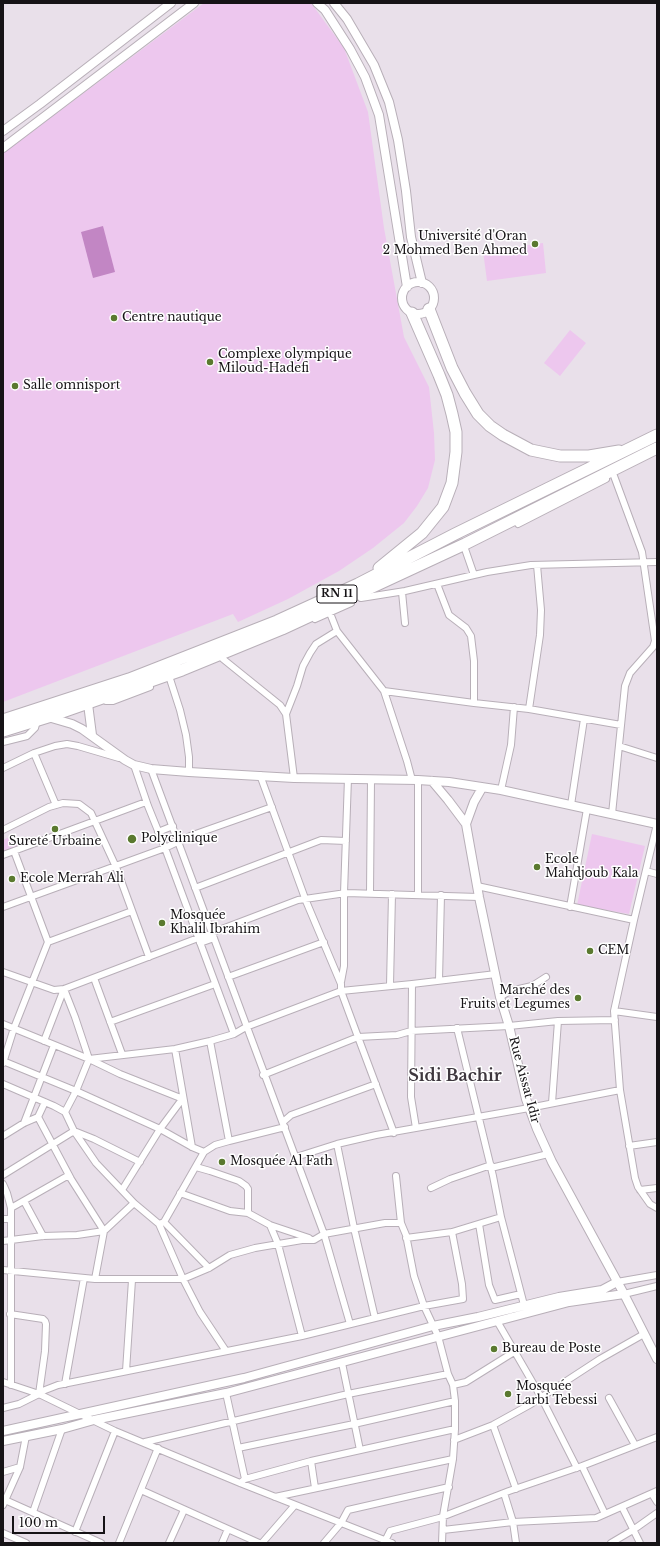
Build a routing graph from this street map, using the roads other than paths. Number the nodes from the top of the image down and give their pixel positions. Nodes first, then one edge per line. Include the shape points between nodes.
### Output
1 (170, 3) edge
2 (194, 3) edge
3 (317, 3) edge
4 (334, 3) edge
5 (3, 131) edge
6 (3, 148) edge
7 (422, 283) junction
8 (407, 287) junction
9 (430, 309) junction
10 (412, 313) junction
11 (657, 435) edge
12 (633, 448) junction
13 (657, 448) edge
14 (657, 453) edge
15 (614, 476) junction
16 (465, 549) junction
17 (657, 562) edge
18 (644, 563) junction
19 (537, 565) junction
20 (474, 575) junction
21 (358, 584) junction
22 (436, 584) junction
23 (402, 592) junction
24 (361, 598) junction
25 (330, 613) junction
26 (405, 623) dead end
27 (654, 623) edge
28 (337, 631) junction
29 (223, 659) junction
30 (170, 679) junction
31 (384, 691) junction
32 (103, 698) junction
33 (474, 703) junction
34 (88, 704) junction
35 (514, 707) junction
36 (529, 709) junction
37 (286, 714) junction
38 (48, 718) junction
39 (584, 719) junction
40 (3, 720) edge
41 (37, 721) junction
42 (621, 725) junction
43 (3, 731) edge
44 (92, 735) junction
45 (3, 742) edge
46 (619, 746) junction
47 (85, 748) junction
48 (34, 753) junction
49 (657, 758) edge
50 (125, 760) junction
51 (134, 765) junction
52 (3, 768) edge
53 (150, 768) junction
54 (189, 772) junction
55 (260, 775) junction
56 (294, 778) junction
57 (348, 778) junction
58 (371, 780) junction
59 (415, 780) junction
60 (432, 782) junction
61 (482, 788) junction
62 (501, 790) junction
63 (146, 802) junction
64 (56, 805) junction
65 (571, 805) junction
66 (272, 807) junction
67 (587, 809) junction
68 (612, 814) junction
69 (95, 821) junction
70 (466, 824) junction
71 (657, 824) edge
72 (173, 826) junction
73 (3, 830) edge
74 (158, 832) junction
75 (178, 841) junction
76 (346, 841) junction
77 (165, 848) junction
78 (14, 851) junction
79 (288, 852) junction
80 (3, 855) edge
81 (116, 866) junction
82 (646, 871) junction
83 (657, 874) edge
84 (477, 886) junction
85 (195, 888) junction
86 (344, 893) junction
87 (370, 893) junction
88 (392, 894) junction
89 (418, 894) junction
90 (440, 895) junction
91 (32, 896) junction
92 (479, 896) junction
93 (306, 899) junction
94 (3, 907) edge
95 (570, 907) junction
96 (132, 911) junction
97 (634, 920) junction
98 (213, 935) junction
99 (199, 941) junction
100 (48, 942) junction
101 (324, 942) junction
102 (149, 957) junction
103 (3, 972) edge
104 (496, 974) junction
105 (228, 977) junction
106 (546, 977) dead end
107 (94, 978) junction
108 (439, 980) junction
109 (32, 983) junction
110 (215, 984) junction
111 (341, 984) junction
112 (412, 984) junction
113 (390, 985) junction
114 (64, 989) junction
115 (341, 990) junction
116 (500, 997) junction
117 (614, 1011) junction
118 (657, 1017) edge
119 (615, 1020) junction
120 (558, 1021) junction
121 (110, 1022) junction
122 (3, 1024) edge
123 (509, 1026) junction
124 (246, 1027) junction
125 (14, 1028) junction
126 (457, 1028) junction
127 (411, 1031) junction
128 (234, 1034) junction
129 (358, 1037) junction
130 (44, 1040) junction
131 (210, 1041) junction
132 (54, 1045) junction
133 (175, 1049) junction
134 (122, 1054) junction
135 (89, 1059) junction
136 (3, 1062) edge
137 (264, 1075) junction
138 (41, 1077) junction
139 (3, 1084) edge
140 (376, 1084) junction
141 (620, 1090) junction
142 (76, 1091) junction
143 (33, 1098) junction
144 (183, 1098) junction
145 (45, 1102) junction
146 (552, 1103) junction
147 (529, 1108) junction
148 (65, 1112) junction
149 (38, 1117) junction
150 (479, 1117) junction
151 (24, 1123) junction
152 (284, 1125) junction
153 (416, 1128) junction
154 (160, 1129) junction
155 (74, 1131) junction
156 (394, 1133) junction
157 (3, 1136) edge
158 (229, 1141) junction
159 (657, 1142) edge
160 (52, 1144) junction
161 (337, 1144) junction
162 (629, 1146) junction
163 (192, 1147) junction
164 (204, 1152) junction
165 (548, 1154) junction
166 (296, 1157) junction
167 (140, 1162) junction
168 (491, 1166) junction
169 (196, 1167) junction
170 (3, 1175) edge
171 (69, 1175) junction
172 (396, 1176) dead end
173 (3, 1184) edge
174 (431, 1188) dead end
175 (657, 1188) edge
176 (122, 1190) junction
177 (640, 1190) junction
178 (180, 1194) junction
179 (6, 1196) edge
180 (24, 1201) junction
181 (134, 1203) junction
182 (11, 1208) junction
183 (657, 1208) edge
184 (248, 1213) junction
185 (501, 1217) junction
186 (11, 1218) junction
187 (3, 1219) edge
188 (162, 1223) junction
189 (401, 1223) junction
190 (479, 1224) junction
191 (270, 1225) junction
192 (354, 1228) junction
193 (104, 1231) junction
194 (452, 1232) junction
195 (324, 1234) junction
196 (43, 1236) junction
197 (406, 1238) junction
198 (3, 1240) edge
199 (11, 1240) junction
200 (314, 1240) junction
201 (278, 1244) junction
202 (209, 1268) junction
203 (3, 1270) edge
204 (11, 1270) junction
205 (657, 1271) edge
206 (657, 1275) edge
207 (648, 1276) junction
208 (84, 1278) junction
209 (95, 1279) junction
210 (184, 1279) junction
211 (132, 1280) junction
212 (617, 1282) junction
213 (657, 1286) edge
214 (521, 1294) junction
215 (624, 1294) junction
216 (3, 1296) edge
217 (11, 1296) junction
218 (524, 1305) junction
219 (424, 1306) junction
220 (10, 1314) junction
221 (375, 1318) junction
222 (497, 1321) junction
223 (350, 1324) junction
224 (433, 1326) junction
225 (644, 1334) junction
226 (302, 1336) junction
227 (438, 1336) junction
228 (226, 1351) junction
229 (514, 1352) junction
230 (657, 1359) edge
231 (342, 1363) junction
232 (126, 1371) junction
233 (448, 1374) junction
234 (3, 1382) edge
235 (65, 1384) junction
236 (11, 1385) junction
237 (453, 1386) junction
238 (40, 1393) junction
239 (226, 1393) junction
240 (348, 1394) junction
241 (541, 1397) junction
242 (609, 1398) dead end
243 (455, 1401) junction
244 (3, 1408) edge
245 (80, 1415) junction
246 (94, 1420) junction
247 (232, 1421) junction
248 (354, 1424) junction
249 (494, 1426) junction
250 (62, 1429) junction
251 (455, 1429) junction
252 (3, 1431) edge
253 (115, 1431) junction
254 (26, 1436) junction
255 (657, 1437) edge
256 (454, 1440) junction
257 (3, 1441) edge
258 (145, 1442) junction
259 (635, 1446) junction
260 (158, 1448) junction
261 (238, 1448) junction
262 (360, 1450) junction
263 (453, 1459) junction
264 (311, 1461) junction
265 (20, 1467) junction
266 (580, 1467) junction
267 (3, 1472) edge
268 (245, 1479) junction
269 (240, 1483) junction
270 (449, 1487) junction
271 (315, 1488) junction
272 (516, 1489) junction
273 (141, 1490) junction
274 (504, 1493) junction
275 (655, 1493) edge
276 (274, 1497) junction
277 (657, 1502) edge
278 (4, 1503) edge
279 (295, 1506) junction
280 (622, 1507) junction
281 (184, 1510) junction
282 (33, 1512) junction
283 (657, 1513) edge
284 (605, 1514) junction
285 (443, 1516) junction
286 (513, 1522) junction
287 (341, 1523) junction
288 (228, 1529) junction
289 (443, 1530) junction
290 (633, 1530) junction
291 (3, 1532) edge
292 (75, 1532) junction
293 (385, 1542) edge
294 (26, 1543) edge
295 (101, 1543) edge
296 (119, 1543) edge
297 (169, 1543) edge
298 (222, 1543) edge
299 (261, 1543) edge
300 (324, 1543) edge
301 (392, 1543) edge
302 (442, 1543) edge
303 (516, 1543) edge
304 (611, 1543) edge
305 (640, 1543) edge

1 - 5 street
2 - 6 street
3 - 8 street via 325,10 350,49 365,77 379,115
4 - 7 street via 347,19 374,65 389,102 398,140 411,236
7 - 8 street via 414,283
7 - 9 street via 429,287 433,294
8 - 10 street via 402,301 405,308
9 - 10 street via 419,314
9 - 12 highway via 452,368 465,393 478,414 503,435 531,450 560,456 589,456
10 - 21 highway via 448,395 456,432 452,483 443,507 422,533
11 - 12 highway, RN 11
12 - 21 highway, RN 11
13 - 32 highway, RN 11 via 458,547 288,626 220,655
14 - 15 street
15 - 16 street
15 - 18 street via 639,542
16 - 20 street
16 - 24 street
17 - 18 street
18 - 19 street
18 - 27 street
19 - 20 street
19 - 36 street via 541,610 540,635
20 - 22 street
21 - 40 highway, RN 11 via 277,621 129,679
22 - 23 street
22 - 33 street via 449,615 466,628 471,636
23 - 24 street
23 - 26 street
24 - 25 street
25 - 28 street
25 - 29 street
27 - 42 street via 653,648 626,680
28 - 31 street
28 - 37 street via 316,644 310,653
29 - 30 street
29 - 37 street via 280,705
30 - 32 street via 113,701 106,701
30 - 54 street via 186,735
31 - 33 street
31 - 59 street
32 - 34 highway, RN 11
33 - 35 street
34 - 38 highway, RN 11
34 - 44 street
35 - 36 street
35 - 62 street
36 - 39 street
37 - 56 street
38 - 41 highway, RN 11
38 - 44 street via 72,724
39 - 42 street
39 - 65 street
41 - 43 highway, RN 11
41 - 45 street via 35,728 27,736
42 - 46 street
44 - 47 street
44 - 50 street
46 - 49 street
46 - 68 street
47 - 48 street via 67,744
47 - 50 street
48 - 52 street
48 - 64 street
50 - 51 street
51 - 53 street
51 - 63 street
53 - 54 street
53 - 72 street
54 - 55 street
55 - 56 street
55 - 66 street
56 - 57 street
57 - 58 street
57 - 76 street
58 - 59 street
58 - 87 street
59 - 60 street
59 - 89 street
60 - 61 street via 450,782
60 - 70 street
61 - 62 street
61 - 70 street
62 - 65 street
63 - 69 street
63 - 74 street
64 - 69 street via 78,804 91,813
64 - 73 street
65 - 67 street
66 - 75 street
66 - 79 street
67 - 68 street
67 - 95 street
68 - 71 street
69 - 78 street
69 - 81 street
70 - 84 street, Rue Aissat Idir
71 - 82 street
72 - 74 street
72 - 75 street
74 - 77 street
75 - 77 street
75 - 85 street
76 - 79 street via 321,840
76 - 86 street
77 - 81 street
77 - 99 street
78 - 80 street
78 - 91 street
79 - 85 street
79 - 93 street
81 - 91 street
81 - 96 street
82 - 83 street
82 - 97 street
84 - 92 street, Rue Aissat Idir
84 - 95 street
85 - 98 street
86 - 87 street
86 - 93 street
86 - 111 street via 344,966
87 - 88 street
88 - 89 street
88 - 113 street
89 - 90 street
90 - 92 street
90 - 108 street
91 - 94 street
91 - 100 street
92 - 104 street, Rue Aissat Idir
93 - 98 street
93 - 101 street
95 - 97 street
96 - 100 street
96 - 102 street
97 - 117 street
98 - 99 street
98 - 105 street
99 - 102 street
99 - 110 street
100 - 109 street
101 - 105 street
101 - 111 street
102 - 107 street
103 - 109 street
104 - 108 street
104 - 116 street, Rue Aissat Idir
105 - 124 street
106 - 116 street via 532,986 510,990
107 - 114 street
107 - 121 street
108 - 112 street
109 - 114 street via 54,990
109 - 125 street
110 - 121 street
110 - 128 street
111 - 115 street
112 - 113 street
112 - 127 street
113 - 115 street
114 - 130 street
114 - 135 street
115 - 124 street
115 - 129 street
116 - 123 street, Rue Aissat Idir
117 - 118 street
117 - 119 street
119 - 120 street
119 - 141 street
120 - 123 street
120 - 146 street
121 - 134 street
122 - 125 street
123 - 126 street
123 - 147 street, Rue Aissat Idir
124 - 128 street
124 - 137 street
125 - 130 street
125 - 136 street
126 - 127 street
126 - 150 street
127 - 129 street
127 - 153 street via 411,1097
128 - 131 street
129 - 137 street
129 - 140 street
130 - 132 street
131 - 133 street
131 - 158 street
132 - 135 street
132 - 138 street
133 - 134 street
133 - 144 street
134 - 135 street
135 - 142 street
135 - 144 street
136 - 138 street
137 - 152 street
138 - 142 street
138 - 143 street
139 - 143 street
140 - 152 street via 291,1115
140 - 156 street
141 - 146 street
141 - 162 street
142 - 148 street
142 - 154 street
143 - 145 street
143 - 151 street
144 - 154 street
144 - 163 street
145 - 148 street
145 - 149 street
146 - 147 street
147 - 150 street
147 - 165 street, Rue Aissat Idir
148 - 155 street
149 - 151 street
149 - 160 street
150 - 153 street
150 - 168 street
151 - 157 street
152 - 158 street
152 - 166 street
153 - 156 street
154 - 163 street
154 - 167 street
155 - 160 street
155 - 167 street
155 - 176 street via 96,1163
156 - 161 street
158 - 164 street
159 - 162 street
160 - 170 street
160 - 171 street
161 - 166 street
161 - 192 street
162 - 177 street
163 - 164 street
164 - 169 street
165 - 168 street
165 - 212 street, Rue Aissat Idir
166 - 195 street
167 - 176 street
168 - 174 street via 450,1178
168 - 185 street
169 - 178 street
169 - 184 street via 240,1181 246,1186
171 - 180 street
171 - 193 street
172 - 189 street
173 - 179 street
175 - 177 street
176 - 181 street
177 - 183 street via 650,1204
178 - 184 street via 230,1211
178 - 188 street
179 - 182 street
180 - 182 street
180 - 196 street
181 - 188 street
181 - 193 street
182 - 186 street
184 - 191 street
185 - 190 street
185 - 214 street
186 - 187 street
186 - 199 street
188 - 202 street
188 - 210 street
189 - 192 street via 385,1222
189 - 197 street
190 - 194 street
190 - 214 street via 489,1285 495,1300
191 - 200 street
191 - 201 street
192 - 195 street
192 - 221 street
193 - 196 street via 58,1237
193 - 209 street
194 - 197 street
194 - 219 street via 464,1298
195 - 200 street
195 - 223 street
196 - 199 street
197 - 219 street
198 - 199 street
199 - 204 street
200 - 201 street
201 - 202 street via 230,1255
201 - 226 street
202 - 210 street
203 - 204 street
204 - 208 street
204 - 217 street
205 - 207 street
206 - 207 street
207 - 212 street
208 - 209 street
208 - 235 street
209 - 211 street
210 - 211 street
210 - 228 street via 200,1312
211 - 232 street
212 - 215 street, Rue Aissat Idir
212 - 218 street via 602,1290
213 - 215 street
214 - 218 street
215 - 222 street via 569,1302
215 - 225 street, Rue Aissat Idir
216 - 217 street
217 - 220 street
218 - 224 street
219 - 221 street
219 - 224 street
220 - 236 street
220 - 238 street via 45,1321 45,1352
221 - 223 street
222 - 227 street
222 - 229 street
223 - 226 street
224 - 227 street
224 - 245 street via 244,1378
225 - 230 street, Rue Aissat Idir
225 - 241 street
226 - 228 street
227 - 231 street
227 - 233 street
228 - 232 street
229 - 237 street via 466,1382
229 - 241 street
231 - 239 street
231 - 240 street
232 - 235 street
233 - 237 street
233 - 240 street
234 - 236 street
235 - 238 street via 50,1387
236 - 238 street
237 - 243 street
238 - 244 street via 19,1404
238 - 245 street
239 - 246 street
239 - 247 street
240 - 247 street
240 - 248 street
241 - 249 street
241 - 266 street
242 - 259 street
243 - 248 street
243 - 251 street
245 - 246 street
245 - 252 street
246 - 250 street
246 - 253 street
247 - 258 street
247 - 261 street
248 - 261 street
248 - 262 street
249 - 256 street
249 - 272 street
250 - 254 street
250 - 282 street
251 - 256 street
251 - 262 street
253 - 258 street
253 - 292 street
254 - 257 street
254 - 265 street
255 - 259 street
256 - 263 street
258 - 260 street
259 - 266 street
260 - 269 street
260 - 273 street
261 - 268 street
262 - 264 street
263 - 270 street
263 - 271 street
264 - 268 street
264 - 271 street
265 - 267 street
265 - 278 street
266 - 272 street
266 - 284 street
268 - 269 street
269 - 276 street
270 - 285 street
270 - 287 street via 348,1510
271 - 276 street
272 - 274 street
273 - 281 street
273 - 296 street
274 - 285 street
274 - 286 street
275 - 277 street
275 - 280 street
276 - 279 street
278 - 282 street
279 - 287 street
279 - 299 street
280 - 284 street
280 - 290 street
281 - 288 street
281 - 297 street
282 - 292 street
283 - 290 street
284 - 286 street via 596,1518
285 - 289 street
285 - 293 street via 390,1531
286 - 289 street
286 - 303 street
287 - 293 street
287 - 300 street
288 - 298 street
288 - 299 street
289 - 302 street
290 - 304 street
290 - 305 street
291 - 294 street
292 - 295 street
293 - 301 street

